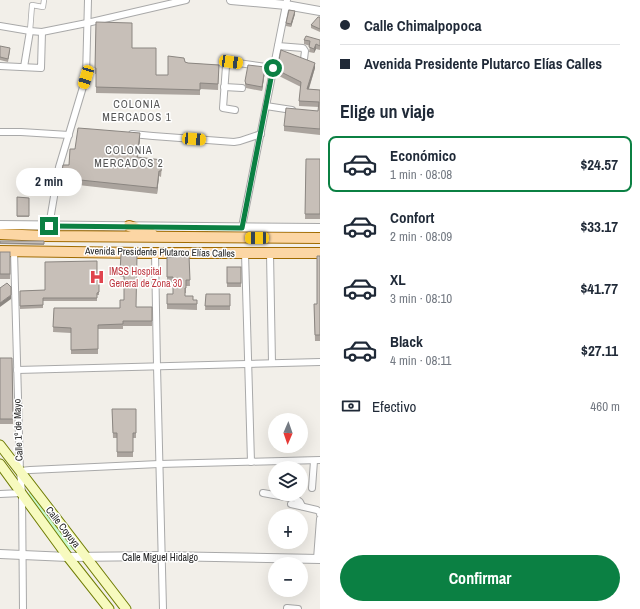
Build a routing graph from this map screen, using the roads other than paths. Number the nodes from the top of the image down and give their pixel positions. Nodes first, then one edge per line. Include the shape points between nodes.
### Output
1 (44, 0) edge
2 (88, 0) edge
3 (186, 0) edge
4 (231, 0) edge
5 (286, 2) edge
6 (320, 11) edge
7 (87, 23) junction
8 (0, 26) edge
9 (30, 31) junction
10 (42, 32) junction
11 (278, 46) junction
12 (304, 59) edge
13 (218, 65) edge
14 (0, 66) edge
15 (226, 66) junction
16 (24, 67) junction
17 (273, 68) junction
18 (0, 72) edge
19 (224, 87) junction
20 (242, 88) dead end
21 (266, 106) junction
22 (235, 110) dead end
23 (292, 110) edge
24 (78, 129) edge
25 (0, 132) edge
26 (69, 132) junction
27 (127, 133) edge
28 (261, 134) junction
29 (0, 225) edge
30 (49, 226) junction
31 (129, 226) junction
32 (242, 228) junction
33 (320, 228) edge
34 (0, 234) edge
35 (163, 237) junction
36 (320, 238) edge
37 (0, 251) edge
38 (14, 251) junction
39 (155, 253) junction
40 (245, 253) junction
41 (270, 253) junction
42 (320, 253) edge
43 (320, 362) edge
44 (272, 363) junction
45 (248, 364) junction
46 (157, 366) junction
47 (17, 370) junction
48 (0, 446) edge
49 (317, 461) edge
50 (251, 462) junction
51 (0, 464) edge
52 (159, 464) junction
53 (20, 471) junction
54 (312, 488) dead end
55 (263, 493) dead end
56 (0, 494) edge
57 (22, 494) junction
58 (291, 504) dead end
59 (302, 506) junction
60 (320, 512) edge
61 (320, 519) edge
62 (0, 554) edge
63 (23, 555) junction
64 (161, 556) junction
65 (68, 557) junction
66 (86, 557) junction
67 (319, 559) edge
68 (287, 608) dead end
69 (23, 609) edge
70 (109, 609) edge
71 (126, 609) edge
72 (163, 609) edge
73 (298, 609) edge

1 - 9 street via 43,7 32,5
2 - 7 street
3 - 7 street
4 - 5 street
5 - 6 street
5 - 11 street
7 - 10 street
7 - 26 street via 86,77
8 - 9 street
9 - 10 street
9 - 16 street
10 - 16 street via 41,68
11 - 12 street via 303,48
11 - 17 street
13 - 15 street
14 - 16 street
14 - 18 street
15 - 17 street via 231,62
15 - 19 street
17 - 21 street
19 - 20 street
19 - 22 street via 223,108
21 - 23 street
21 - 28 street
24 - 26 street
25 - 26 street
26 - 30 street via 59,166
27 - 28 street via 234,142
28 - 32 street
29 - 30 street
30 - 31 street
31 - 32 street
31 - 35 main road
32 - 33 street
34 - 35 main road, Avenida Presidente Plutarco Elías Calles
35 - 36 main road, Avenida Presidente Plutarco Elías Calles
37 - 38 main road, Avenida Presidente Plutarco Elías Calles
38 - 39 main road, Avenida Presidente Plutarco Elías Calles
38 - 47 street, Calle 1º de Mayo
39 - 40 main road, Avenida Presidente Plutarco Elías Calles
39 - 46 street
40 - 41 main road, Avenida Presidente Plutarco Elías Calles
40 - 45 street
41 - 42 main road, Avenida Presidente Plutarco Elías Calles
41 - 44 street
43 - 44 street
44 - 45 street
45 - 46 street
45 - 50 street
46 - 47 street
46 - 52 street
47 - 53 street, Calle 1º de Mayo
48 - 53 main road, Calle Coyuya
49 - 50 street
49 - 54 street
50 - 52 street
51 - 57 main road, Calle Coyuya
52 - 53 street
52 - 64 street
53 - 57 street, Calle 1º de Mayo
53 - 66 main road, Calle Coyuya
55 - 59 street via 296,499
56 - 57 street
57 - 63 street, Calle 1º de Mayo
57 - 65 main road, Calle Coyuya
58 - 59 street
59 - 60 street
61 - 67 street
62 - 63 street, Calle Miguel Hidalgo
63 - 65 street, Calle Miguel Hidalgo
63 - 69 street, Calle 1º de Mayo
64 - 66 street, Calle Miguel Hidalgo
64 - 67 street, Calle Miguel Hidalgo
64 - 72 street
65 - 66 street, Calle Miguel Hidalgo
65 - 70 main road, Calle Coyuya
66 - 71 main road, Calle Coyuya
68 - 73 street

